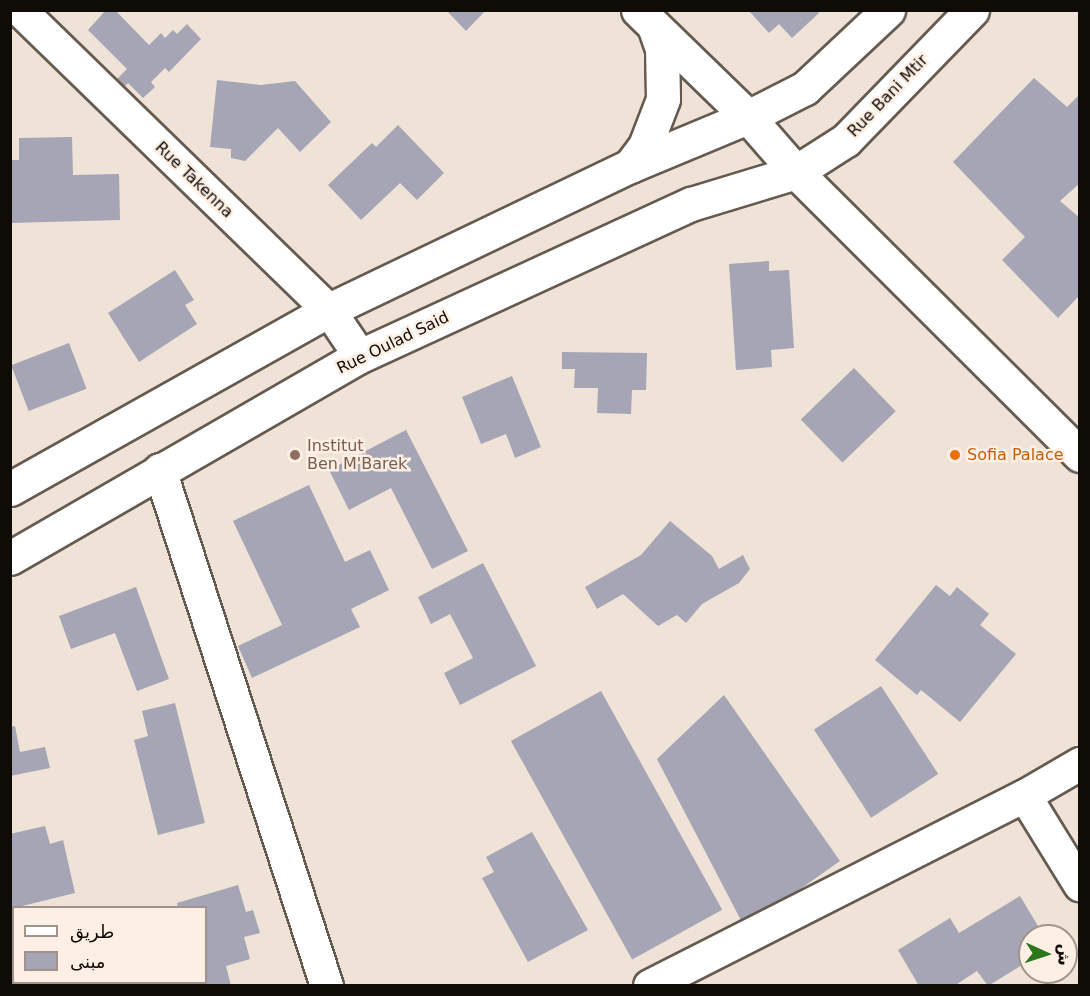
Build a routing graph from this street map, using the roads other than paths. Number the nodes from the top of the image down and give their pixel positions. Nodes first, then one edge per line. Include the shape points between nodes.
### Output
1 (20, 10) edge
2 (888, 10) edge
3 (972, 10) edge
4 (646, 18) edge
5 (748, 117) junction
6 (630, 166) junction
7 (796, 172) junction
8 (329, 310) junction
9 (360, 356) junction
10 (1080, 455) edge
11 (160, 470) junction
12 (10, 489) edge
13 (10, 558) edge
14 (1080, 765) edge
15 (1025, 796) junction
16 (1080, 885) edge
17 (327, 986) edge
18 (650, 986) edge

1 - 8 street, Rue Takenna
2 - 5 street via 805,88
3 - 7 street, Rue Bani Mtir via 846,140
4 - 5 street
4 - 6 street via 662,49 663,99 645,146
5 - 6 street
5 - 7 street
6 - 8 street
7 - 9 street, Rue Oulad Said via 691,204
7 - 10 street
8 - 9 street, Rue Takenna
8 - 12 street
9 - 11 street, Rue Oulad Said
11 - 13 street, Rue Oulad Said
11 - 17 street
14 - 15 street
15 - 16 street
15 - 18 street

